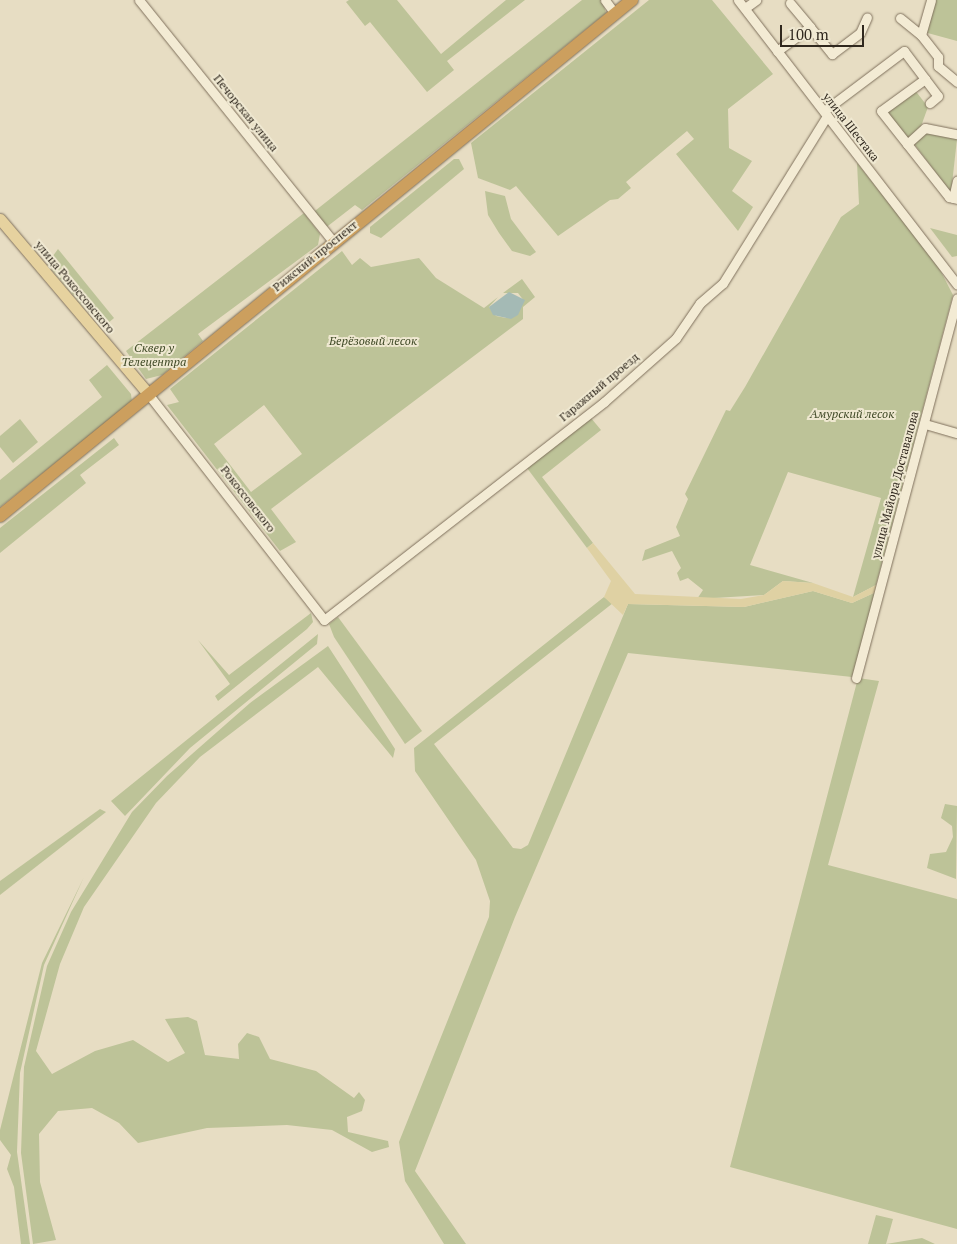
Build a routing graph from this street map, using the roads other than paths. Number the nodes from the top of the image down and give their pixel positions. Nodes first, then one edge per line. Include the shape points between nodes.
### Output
1 (139, 0) edge
2 (605, 0) edge
3 (632, 0) edge
4 (738, 0) edge
5 (756, 0) edge
6 (931, 0) edge
7 (790, 3) dead end
8 (745, 8) junction
9 (615, 14) junction
10 (867, 18) dead end
11 (900, 18) dead end
12 (810, 27) junction
13 (921, 35) junction
14 (777, 51) junction
15 (925, 79) junction
16 (957, 82) edge
17 (930, 103) dead end
18 (825, 113) junction
19 (957, 134) edge
20 (907, 144) junction
21 (957, 180) edge
22 (955, 199) edge
23 (0, 219) edge
24 (333, 241) junction
25 (947, 268) junction
26 (957, 274) edge
27 (957, 283) edge
28 (957, 298) edge
29 (150, 395) junction
30 (925, 424) junction
31 (957, 433) edge
32 (0, 516) edge
33 (324, 620) joint
34 (856, 678) dead end

1 - 24 street, Печорская улица
2 - 9 street
3 - 9 highway, Рижский проспект
4 - 8 street, улица Шестака
5 - 8 street
6 - 13 street
7 - 12 street
8 - 14 street, улица Шестака
9 - 24 highway, Рижский проспект
10 - 12 street via 860,33 832,54
11 - 13 street
12 - 14 street
13 - 16 street via 938,57 938,66
14 - 18 street, улица Шестака
15 - 17 street via 938,96
15 - 18 street via 904,51
15 - 20 street via 881,112
18 - 25 street, улица Шестака
18 - 33 street, Гаражный проезд via 723,283 700,303 676,338 604,402
19 - 20 street via 925,128
20 - 22 street
21 - 22 street
23 - 29 main road, улица Рокоссовского
24 - 29 highway, Рижский проспект
25 - 26 street, улица Шестака
25 - 27 street, улица Шестака
26 - 27 street
28 - 30 street, улица Майора Доставалова
29 - 32 highway, Рижский проспект
29 - 33 street, Рокоссовского
30 - 31 street
30 - 34 street, улица Майора Доставалова

